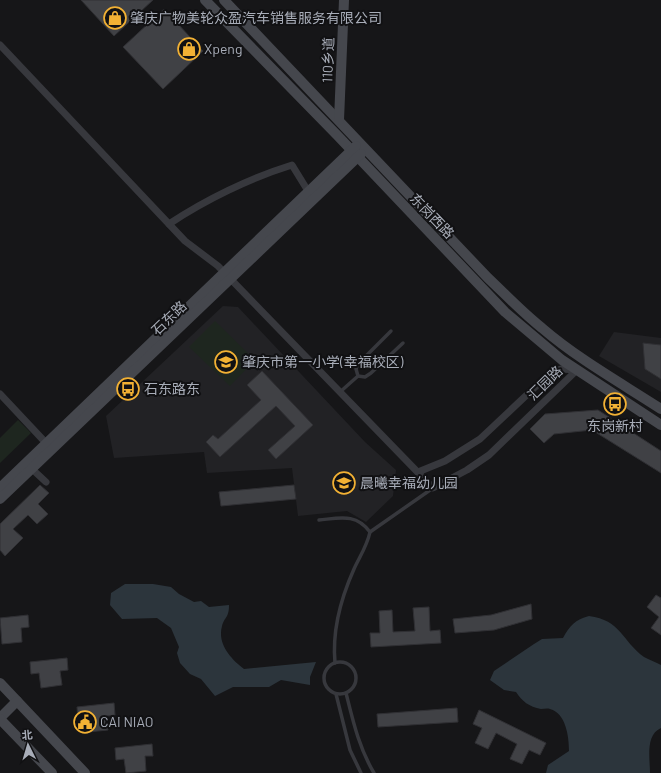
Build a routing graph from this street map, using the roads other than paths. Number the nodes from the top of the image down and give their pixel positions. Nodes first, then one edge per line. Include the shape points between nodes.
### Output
1 (205, 0) edge
2 (224, 0) edge
3 (344, 0) edge
4 (0, 45) edge
5 (339, 120) junction
6 (363, 146) junction
7 (354, 154) junction
8 (308, 191) junction
9 (169, 224) junction
10 (227, 276) junction
11 (391, 331) dead end
12 (403, 343) dead end
13 (577, 370) junction
14 (358, 376) junction
15 (340, 392) junction
16 (0, 394) edge
17 (661, 409) edge
18 (661, 425) edge
19 (46, 444) junction
20 (32, 468) junction
21 (418, 472) junction
22 (46, 482) dead end
23 (0, 488) edge
24 (433, 488) junction
25 (0, 499) edge
26 (319, 520) dead end
27 (370, 532) junction
28 (335, 663) junction
29 (0, 683) edge
30 (346, 693) junction
31 (336, 694) junction
32 (17, 701) junction
33 (0, 718) edge
34 (52, 773) edge
35 (85, 773) edge
36 (361, 773) edge
37 (374, 773) edge

1 - 7 main road, 东岗西路
2 - 5 main road, 东岗西路
3 - 5 main road, 110乡道
4 - 9 street
5 - 6 main road, 东岗西路
6 - 7 main road
6 - 17 main road, 东岗西路 via 488,278 542,328
7 - 8 main road, 石东路
7 - 10 main road, 石东路
7 - 13 main road, 东岗西路 via 505,312
8 - 9 street via 292,165 257,178 187,212
8 - 10 main road, 石东路
9 - 10 street
10 - 15 street
10 - 19 main road, 石东路
10 - 20 main road, 石东路
11 - 14 lane via 358,364
12 - 14 lane via 371,373 365,377
13 - 18 main road, 东岗西路
13 - 21 street, 汇园路 via 561,369 550,373 480,439 445,462
13 - 24 street, 汇园路 via 489,455
14 - 15 lane
15 - 21 street
16 - 19 street
19 - 23 main road, 石东路
20 - 22 street
20 - 25 main road, 石东路
21 - 24 street
24 - 27 lane
26 - 27 lane via 348,517 364,524
27 - 28 lane via 344,596 335,630
28 - 30 lane via 346,663 354,670 356,681
28 - 31 lane via 327,670 324,679 328,688
29 - 32 main road
30 - 31 lane
30 - 37 lane via 359,742
31 - 36 lane via 346,736
32 - 33 main road
32 - 35 main road
33 - 34 main road

